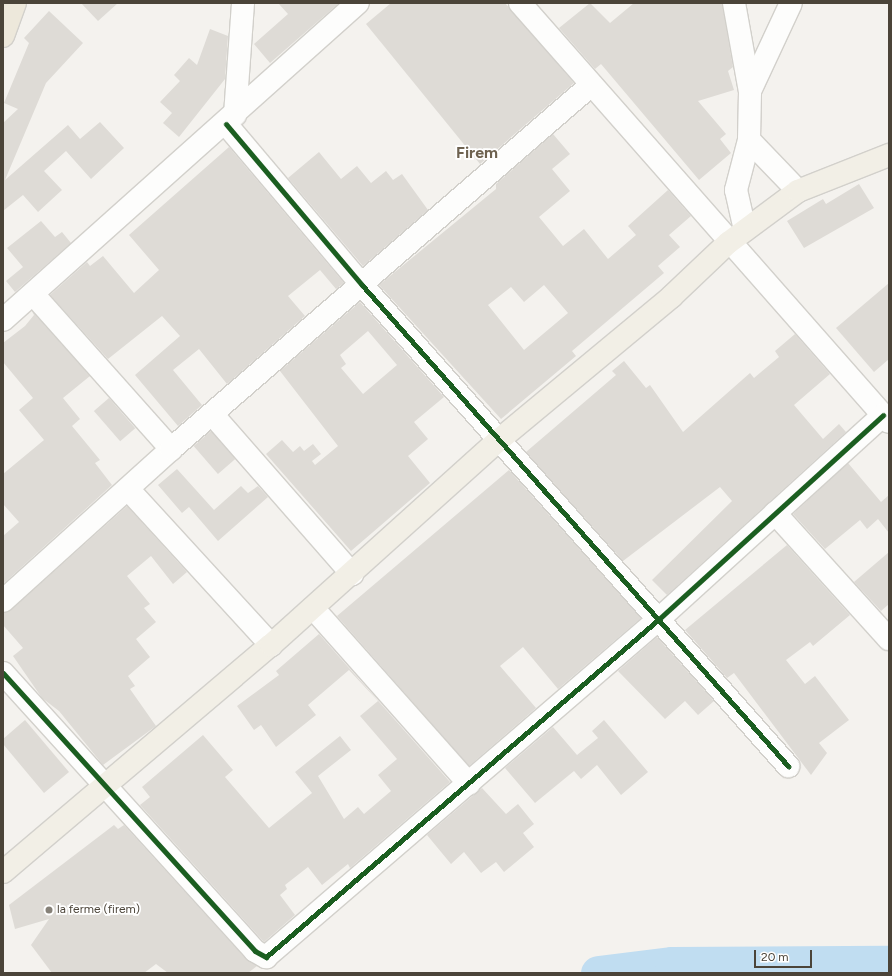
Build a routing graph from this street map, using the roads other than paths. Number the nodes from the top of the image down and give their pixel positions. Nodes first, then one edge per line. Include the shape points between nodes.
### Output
1 (15, 3) edge
2 (244, 3) edge
3 (358, 3) edge
4 (520, 3) edge
5 (734, 3) edge
6 (791, 3) edge
7 (3, 36) edge
8 (591, 85) junction
9 (750, 92) junction
10 (230, 120) junction
11 (749, 140) junction
12 (889, 155) edge
13 (798, 192) junction
14 (737, 237) junction
15 (362, 285) junction
16 (33, 294) junction
17 (3, 320) edge
18 (212, 414) junction
19 (886, 418) edge
20 (499, 440) junction
21 (171, 449) junction
22 (128, 489) junction
23 (775, 513) junction
24 (352, 574) junction
25 (3, 601) edge
26 (313, 608) junction
27 (659, 619) junction
28 (889, 639) edge
29 (271, 645) junction
30 (3, 672) edge
31 (788, 766) dead end
32 (469, 784) junction
33 (107, 786) junction
34 (3, 872) edge

1 - 7 highway
2 - 10 street
3 - 10 street
4 - 8 street
5 - 9 street
6 - 9 street
8 - 14 street
8 - 15 street
9 - 11 street
10 - 15 street
10 - 16 street
11 - 13 street
11 - 14 street via 736,190
12 - 13 main road
13 - 14 main road
14 - 19 street
14 - 20 main road via 671,297
15 - 18 street
15 - 20 street
16 - 17 street
16 - 21 street
18 - 21 street
18 - 24 street
19 - 23 street
20 - 24 main road
20 - 27 street
21 - 22 street
22 - 25 street
22 - 29 street
23 - 27 street
23 - 28 street
24 - 26 main road
26 - 29 main road
26 - 32 street
27 - 31 street
27 - 32 street
29 - 33 main road
30 - 33 street
32 - 33 street via 263,957
33 - 34 main road

